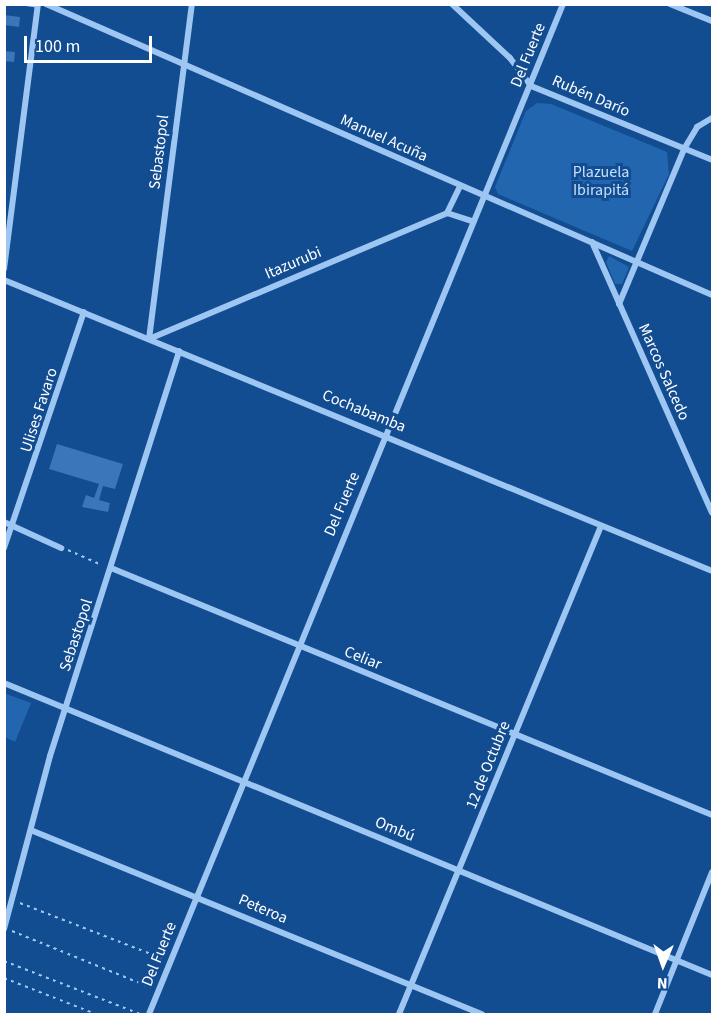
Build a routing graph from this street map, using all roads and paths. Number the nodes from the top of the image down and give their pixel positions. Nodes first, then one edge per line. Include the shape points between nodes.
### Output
1 (26, 4) edge
2 (46, 4) edge
3 (192, 4) edge
4 (452, 4) edge
5 (563, 4) edge
6 (670, 4) edge
7 (38, 5) edge
8 (712, 21) edge
9 (184, 65) junction
10 (531, 86) junction
11 (712, 118) edge
12 (684, 149) junction
13 (712, 160) edge
14 (460, 186) junction
15 (484, 196) junction
16 (447, 213) junction
17 (474, 222) junction
18 (592, 242) junction
19 (637, 261) junction
20 (4, 269) edge
21 (4, 280) edge
22 (712, 295) edge
23 (619, 305) junction
24 (84, 312) junction
25 (149, 339) junction
26 (179, 351) junction
27 (386, 435) junction
28 (712, 513) edge
29 (4, 522) edge
30 (14, 526) junction
31 (601, 526) junction
32 (4, 548) edge
33 (61, 548) joint
34 (111, 568) junction
35 (712, 571) edge
36 (298, 646) junction
37 (4, 683) edge
38 (67, 708) junction
39 (515, 734) junction
40 (243, 781) junction
41 (712, 815) edge
42 (33, 831) junction
43 (459, 870) junction
44 (712, 872) edge
45 (197, 896) junction
46 (13, 900) junction
47 (5, 929) edge
48 (677, 960) junction
49 (4, 962) edge
50 (170, 962) junction
51 (712, 975) edge
52 (4, 978) edge
53 (411, 986) junction
54 (158, 991) junction
55 (96, 1014) edge
56 (140, 1014) edge
57 (148, 1014) edge
58 (399, 1014) edge
59 (482, 1014) edge
60 (655, 1014) edge

1 - 7 lane
2 - 9 street, Manuel Acuña
3 - 9 street, Sebastopol
4 - 10 street, Rubén Darío via 510,58
5 - 10 street, Del Fuerte
6 - 8 street
7 - 20 street
9 - 14 street, Manuel Acuña
9 - 25 street, Sebastopol
10 - 12 street, Rubén Darío
10 - 15 street, Del Fuerte
11 - 12 street via 697,127
12 - 13 street, Rubén Darío
12 - 19 street
14 - 15 street, Manuel Acuña
14 - 16 street
15 - 17 street, Del Fuerte
15 - 18 street, Manuel Acuña
16 - 17 street
16 - 25 street, Itazurubi
17 - 27 street, Del Fuerte
18 - 19 street, Manuel Acuña
18 - 23 street, Marcos Salcedo
19 - 22 street, Manuel Acuña
19 - 23 street
21 - 24 street, Cochabamba
23 - 28 street, Marcos Salcedo
24 - 25 street, Cochabamba
24 - 30 street, Ulises Favaro
25 - 26 street, Cochabamba
26 - 27 street, Cochabamba
26 - 34 street, Sebastopol
27 - 31 street, Cochabamba
27 - 36 street, Del Fuerte
29 - 30 street
30 - 32 street, Ulises Favaro
30 - 33 street
31 - 35 street, Cochabamba
31 - 39 street, 12 de Octubre
33 - 34 path
34 - 36 street, Celiar
34 - 38 street, Sebastopol
36 - 39 street, Celiar
36 - 40 street, Del Fuerte
37 - 38 street, Ombú
38 - 40 street, Ombú
38 - 42 street, Sebastopol
39 - 41 street, Celiar
39 - 43 street, 12 de Octubre
40 - 43 street, Ombú
40 - 45 street, Del Fuerte
42 - 45 street, Peteroa
42 - 46 street, Sebastopol
43 - 48 street, Ombú
43 - 53 street, 12 de Octubre
44 - 48 street
45 - 50 street, Del Fuerte
45 - 53 street, Peteroa
46 - 47 street, Sebastopol
46 - 50 path
47 - 54 path
48 - 51 street, Ombú
48 - 60 street
49 - 56 path
50 - 54 street, Del Fuerte
52 - 55 path
53 - 58 street, 12 de Octubre
53 - 59 street, Peteroa
54 - 57 street, Del Fuerte

